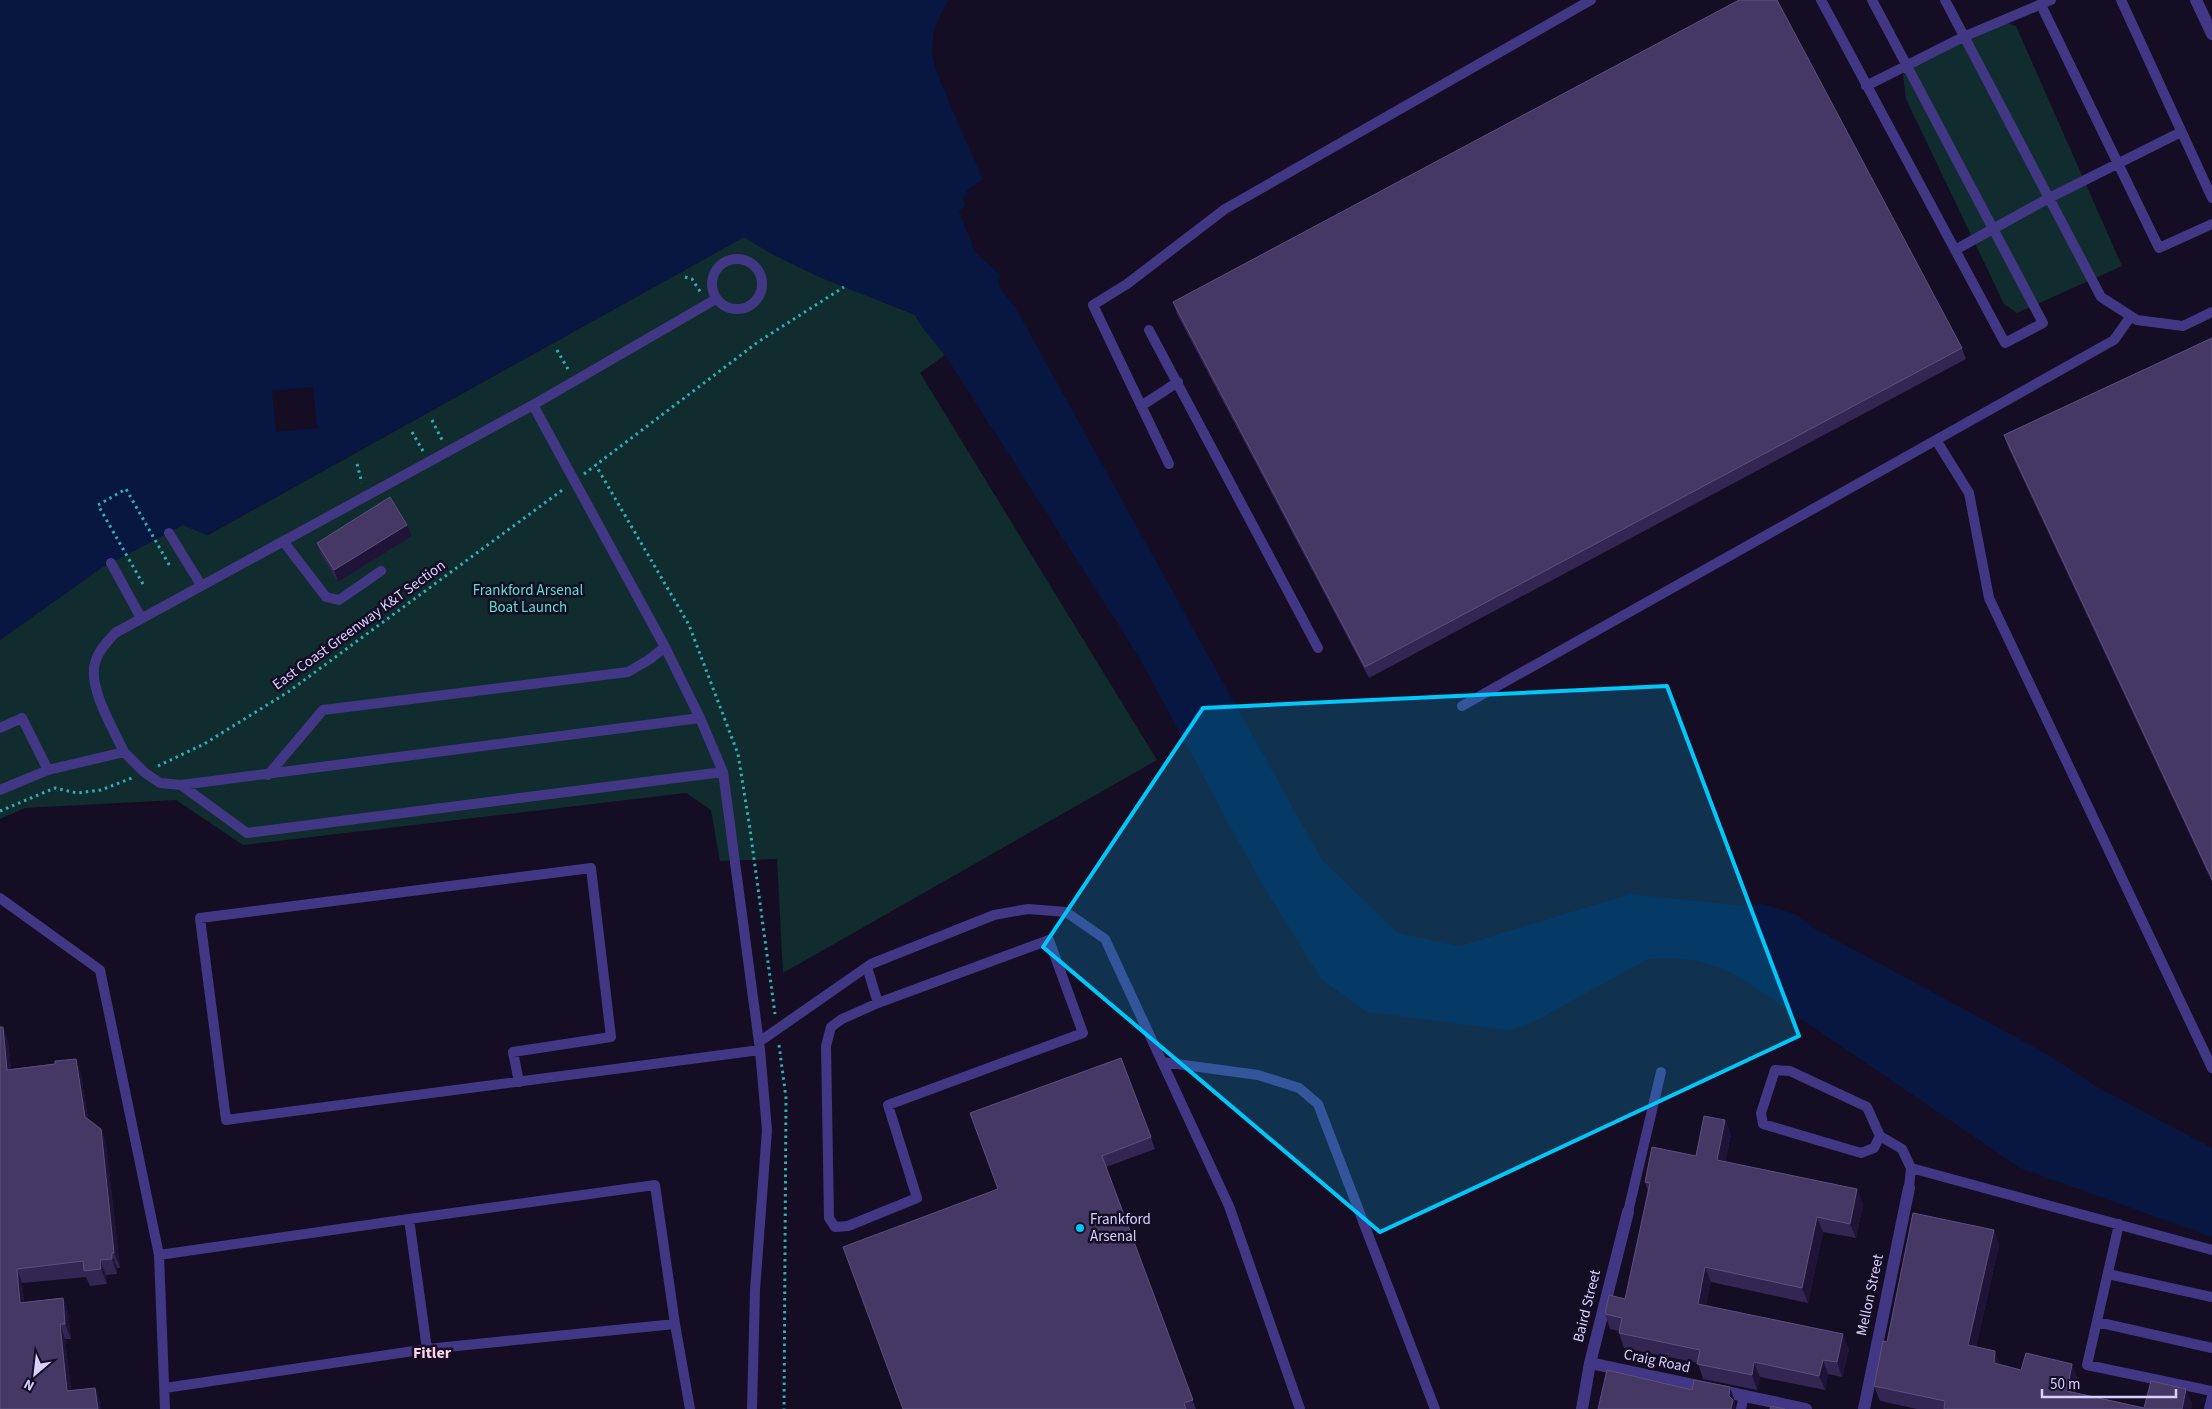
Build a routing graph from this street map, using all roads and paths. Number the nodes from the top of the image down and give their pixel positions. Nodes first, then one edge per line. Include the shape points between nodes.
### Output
1 (1591, 0) edge
2 (1820, 0) edge
3 (1872, 0) edge
4 (1945, 0) edge
5 (2051, 0) edge
6 (2121, 0) edge
7 (2196, 0) edge
8 (2041, 5) junction
9 (2212, 34) edge
10 (1963, 38) junction
11 (1906, 64) junction
12 (1866, 86) junction
13 (2181, 132) junction
14 (2118, 163) junction
15 (2049, 198) junction
16 (2212, 198) edge
17 (2212, 224) edge
18 (1993, 228) junction
19 (1954, 250) junction
20 (685, 278) dead end
21 (844, 287) dead end
22 (712, 301) junction
23 (2212, 312) edge
24 (2131, 316) junction
25 (1149, 330) dead end
26 (558, 350) dead end
27 (575, 380) junction
28 (1178, 382) junction
29 (533, 404) junction
30 (1141, 406) junction
31 (432, 420) dead end
32 (412, 432) dead end
33 (1936, 440) junction
34 (448, 451) junction
35 (429, 461) junction
36 (356, 464) dead end
37 (1169, 464) dead end
38 (584, 474) dead end
39 (564, 488) dead end
40 (365, 496) junction
41 (169, 533) dead end
42 (283, 541) junction
43 (111, 563) dead end
44 (172, 568) dead end
45 (381, 571) dead end
46 (143, 584) dead end
47 (200, 585) junction
48 (141, 618) junction
49 (665, 647) junction
50 (1318, 648) dead end
51 (1462, 706) dead end
52 (700, 718) junction
53 (0, 728) edge
54 (124, 752) junction
55 (158, 766) dead end
56 (48, 770) junction
57 (723, 772) junction
58 (268, 774) junction
59 (127, 780) dead end
60 (181, 785) junction
61 (0, 790) edge
62 (0, 811) edge
63 (0, 898) edge
64 (867, 967) junction
65 (878, 1003) junction
66 (760, 1046) junction
67 (1162, 1062) junction
68 (782, 1063) dead end
69 (2212, 1068) edge
70 (1661, 1072) dead end
71 (519, 1082) junction
72 (1880, 1136) junction
73 (1911, 1168) junction
74 (1909, 1188) joint
75 (1628, 1212) joint
76 (409, 1219) junction
77 (2119, 1224) junction
78 (2212, 1250) edge
79 (159, 1255) junction
80 (2108, 1274) junction
81 (2212, 1297) edge
82 (2097, 1322) junction
83 (675, 1324) junction
84 (2212, 1348) edge
85 (427, 1349) junction
86 (1590, 1363) junction
87 (165, 1388) junction
88 (2212, 1391) edge
89 (1744, 1396) junction
90 (2212, 1396) edge
91 (165, 1409) edge
92 (690, 1409) edge
93 (752, 1409) edge
94 (784, 1409) edge
95 (1300, 1409) edge
96 (1435, 1409) edge
97 (1582, 1409) edge
98 (1741, 1409) edge
99 (1806, 1409) edge
100 (1864, 1409) edge
101 (2209, 1409) edge

1 - 30 lane via 1225,209 1127,284 1093,305
2 - 12 lane
3 - 11 lane
4 - 10 lane
5 - 8 lane
6 - 13 lane
7 - 9 street
8 - 10 lane
8 - 14 lane
10 - 11 lane
10 - 15 lane
11 - 12 lane
11 - 18 lane
12 - 19 lane
13 - 14 lane
13 - 16 lane
14 - 15 lane
14 - 17 lane via 2159,248
15 - 18 lane
15 - 24 lane via 2101,297
18 - 19 lane
18 - 19 lane via 2043,323 2005,343
20 - 22 path via 692,279
21 - 38 path via 769,334
22 - 22 lane via 737,310 752,305 761,292 758,270 745,260 722,264 713,276
22 - 27 lane
23 - 24 lane via 2183,326 2137,320
24 - 33 lane via 2114,340
25 - 28 lane
26 - 27 path
27 - 29 lane
28 - 30 lane
28 - 50 lane
29 - 34 lane
29 - 49 lane
30 - 37 lane
31 - 34 path
32 - 35 path
33 - 51 lane
33 - 69 lane via 1970,493 1989,598
34 - 35 lane
35 - 40 lane
36 - 40 path
39 - 55 path, East Coast Greenway K&T Section via 288,692 204,744
40 - 42 lane
41 - 47 lane
42 - 45 lane via 326,598 339,600
42 - 47 lane
43 - 48 lane
44 - 46 path via 126,489 98,505
47 - 48 lane
48 - 54 lane via 114,633 95,663 94,684
49 - 52 lane
49 - 58 lane via 628,672 323,710
52 - 57 lane
52 - 58 lane
53 - 56 lane via 22,718
54 - 56 lane
54 - 60 lane via 160,783
56 - 61 lane
57 - 60 lane via 247,834
57 - 66 lane
58 - 60 lane
59 - 62 path via 101,790 77,793 55,788
63 - 79 lane via 100,970
64 - 65 lane
64 - 66 lane
64 - 67 lane via 994,915 1028,909 1066,912 1105,939
65 - 65 lane via 831,1027 826,1046 829,1218 835,1227 848,1226 917,1198 888,1105 1083,1033 1048,940
66 - 71 lane
66 - 93 lane via 767,1130 755,1290
67 - 95 lane via 1229,1206
67 - 96 lane via 1258,1076 1299,1088 1318,1104
68 - 94 path via 786,1108
70 - 75 lane
71 - 71 lane via 226,1120 200,918 592,868 611,1037 514,1052
72 - 72 lane via 1874,1148 1861,1153 1763,1124 1762,1112 1775,1070 1790,1071 1867,1107
72 - 73 lane via 1902,1148
73 - 74 lane
73 - 77 lane
74 - 100 street, Mellon Street
75 - 86 street, Baird Street
76 - 79 lane
76 - 83 lane via 655,1185
76 - 85 lane
77 - 78 lane
77 - 80 lane
79 - 87 lane
80 - 81 lane
80 - 82 lane
82 - 84 lane
82 - 88 lane via 2087,1366
83 - 85 lane
83 - 92 lane
85 - 87 lane
86 - 89 street, Craig Road
86 - 97 street, Baird Street
87 - 91 lane
89 - 98 lane
89 - 99 street, Craig Road
90 - 101 lane

